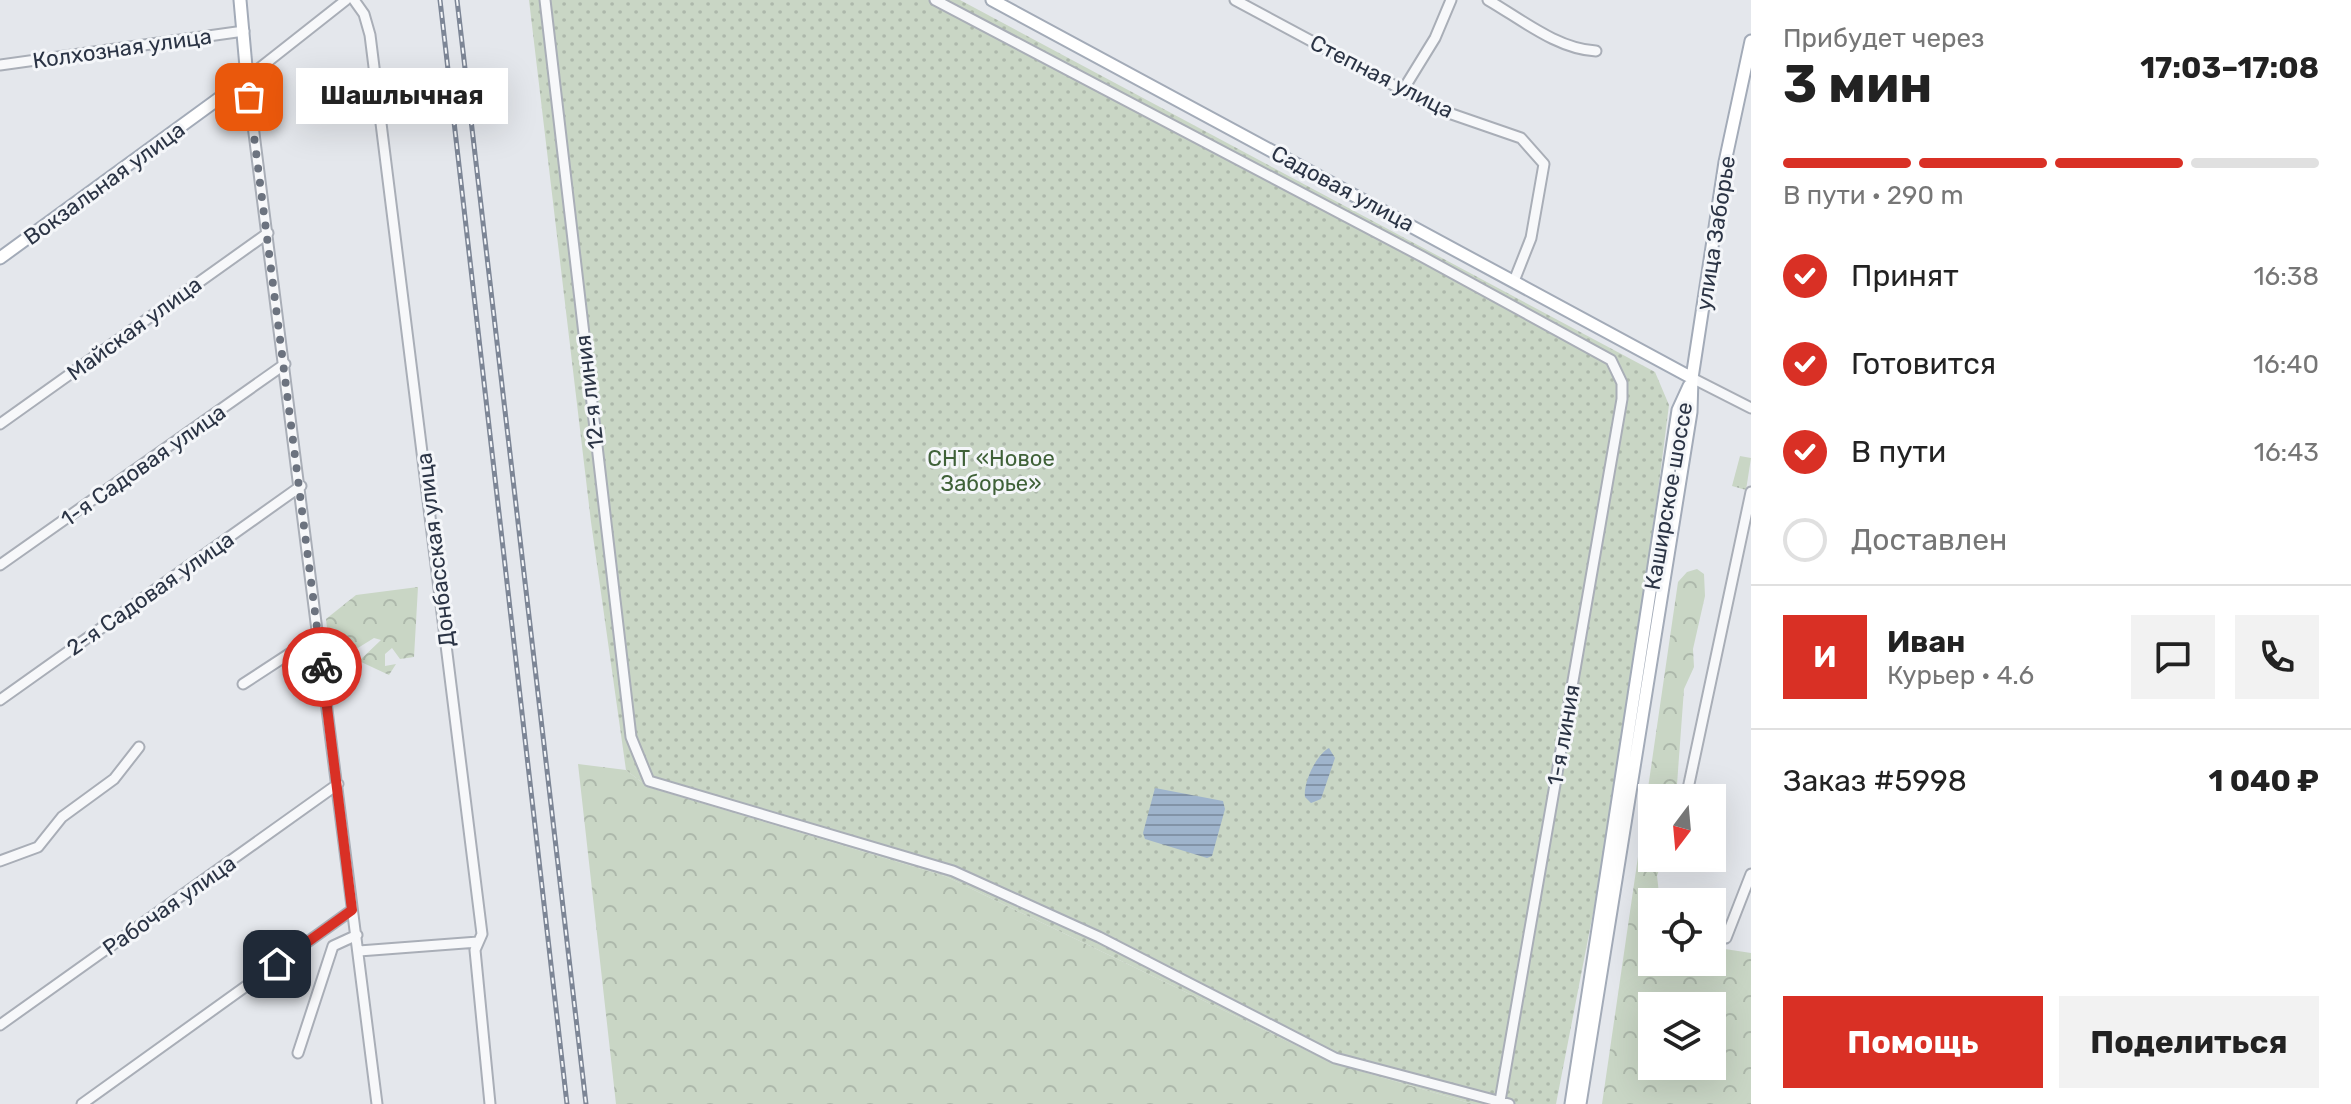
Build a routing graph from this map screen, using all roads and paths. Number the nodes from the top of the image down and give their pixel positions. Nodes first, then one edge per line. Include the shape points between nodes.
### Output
1 (240, 0) edge
2 (346, 0) edge
3 (354, 0) edge
4 (545, 0) edge
5 (935, 0) edge
6 (992, 0) edge
7 (1235, 0) edge
8 (1451, 0) edge
9 (1488, 0) edge
10 (244, 31) junction
11 (1751, 41) edge
12 (1596, 51) dead end
13 (0, 65) edge
14 (247, 78) junction
15 (1403, 90) junction
16 (268, 233) junction
17 (0, 258) edge
18 (1514, 281) junction
19 (285, 364) junction
20 (1692, 378) junction
21 (1751, 408) edge
22 (0, 424) edge
23 (301, 486) junction
24 (1751, 492) edge
25 (0, 565) edge
26 (318, 635) junction
27 (243, 684) dead end
28 (0, 700) edge
29 (139, 747) dead end
30 (338, 784) junction
31 (1689, 784) edge
32 (0, 861) edge
33 (1751, 874) edge
34 (352, 910) junction
35 (326, 929) junction
36 (357, 935) junction
37 (1726, 938) dead end
38 (478, 942) junction
39 (333, 946) junction
40 (359, 951) junction
41 (0, 1025) edge
42 (298, 1053) dead end
43 (1505, 1102) edge
44 (82, 1104) edge
45 (377, 1104) edge
46 (490, 1104) edge
47 (1571, 1104) edge
48 (1580, 1104) edge

1 - 10 main road
2 - 14 street
3 - 38 street, Донбасская улица via 367,22 380,113 482,934
4 - 43 street, 12-я линия via 631,737 649,781 953,871 1099,937 1335,1058
5 - 43 street, 1-я линия via 1423,257 1611,360 1617,369 1622,399
6 - 18 main road, Садовая улица
7 - 15 street, Степная улица
8 - 15 street
9 - 12 street via 1560,42
10 - 13 street, Колхозная улица
10 - 14 main road
11 - 20 main road, улица Заборье via 1725,162
14 - 16 street
14 - 17 main road, Вокзальная улица
15 - 18 street, Степная улица via 1440,110 1521,138 1544,164 1531,238
16 - 19 street
16 - 22 street, Майская улица
18 - 20 main road, Садовая улица
19 - 23 street
19 - 25 street, 1-я Садовая улица
20 - 21 street
20 - 47 main road, Каширское шоссе via 1678,410
20 - 48 main road, Каширское шоссе via 1691,412
23 - 26 street
23 - 28 street, 2-я Садовая улица
24 - 31 street
26 - 27 street
26 - 30 street
29 - 32 street via 114,779 62,817 38,847
30 - 34 street
30 - 41 street, Рабочая улица
33 - 37 street
34 - 35 street
34 - 36 street
35 - 39 street
35 - 44 street
36 - 39 street
36 - 40 street
38 - 40 street
38 - 46 street, Донбасская улица
39 - 42 street
40 - 45 street

